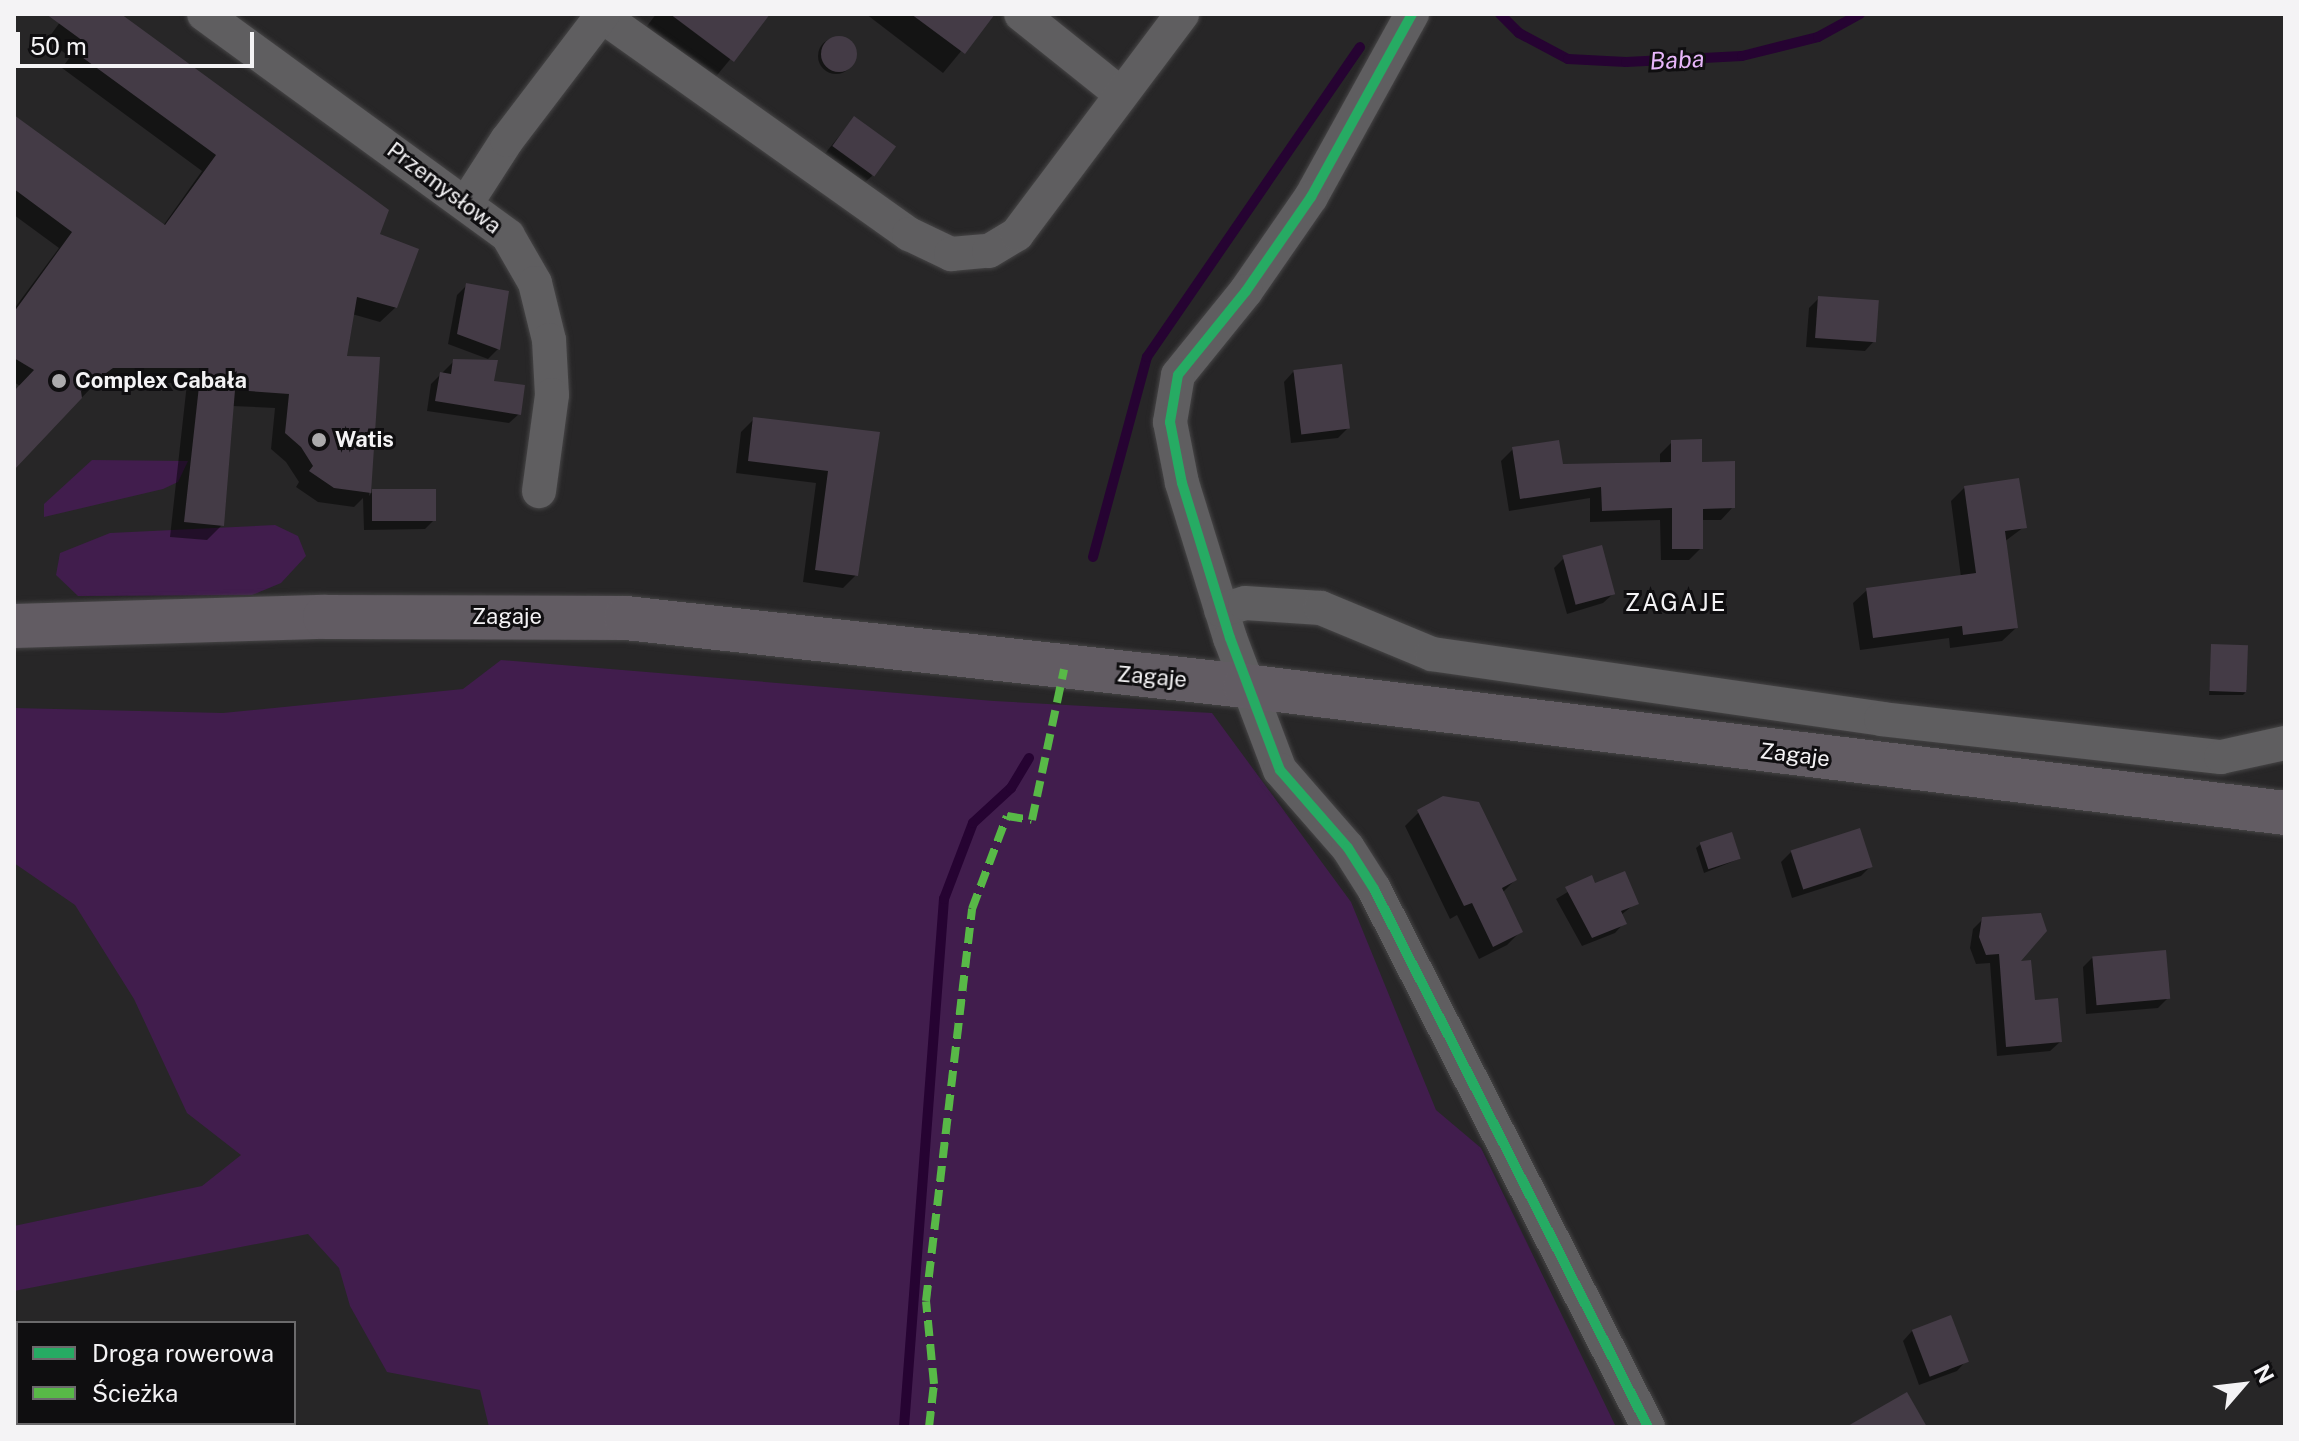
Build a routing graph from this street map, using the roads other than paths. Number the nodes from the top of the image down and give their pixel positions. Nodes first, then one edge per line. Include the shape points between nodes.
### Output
1 (204, 14) edge
2 (1021, 14) edge
3 (1182, 14) edge
4 (1412, 14) edge
5 (602, 15) edge
6 (1121, 94) junction
7 (467, 202) junction
8 (539, 491) dead end
9 (1221, 610) junction
10 (14, 626) edge
11 (1245, 686) junction
12 (2285, 743) edge
13 (2285, 813) edge
14 (1648, 1427) edge

1 - 7 street, Przemysłowa
2 - 6 street
3 - 6 street
4 - 9 street via 1311,197 1246,291 1178,375 1170,422 1182,483
5 - 6 street via 909,234 951,254 989,251 1017,234
5 - 7 street
7 - 8 street, Przemysłowa via 508,236 535,283 549,340 552,395
9 - 11 street
9 - 12 street via 1245,603 1321,608 1432,654 1881,719 2221,757
10 - 11 main road, Zagaje via 325,617 626,618
11 - 13 main road, Zagaje
11 - 14 street via 1280,770 1348,848 1374,889

